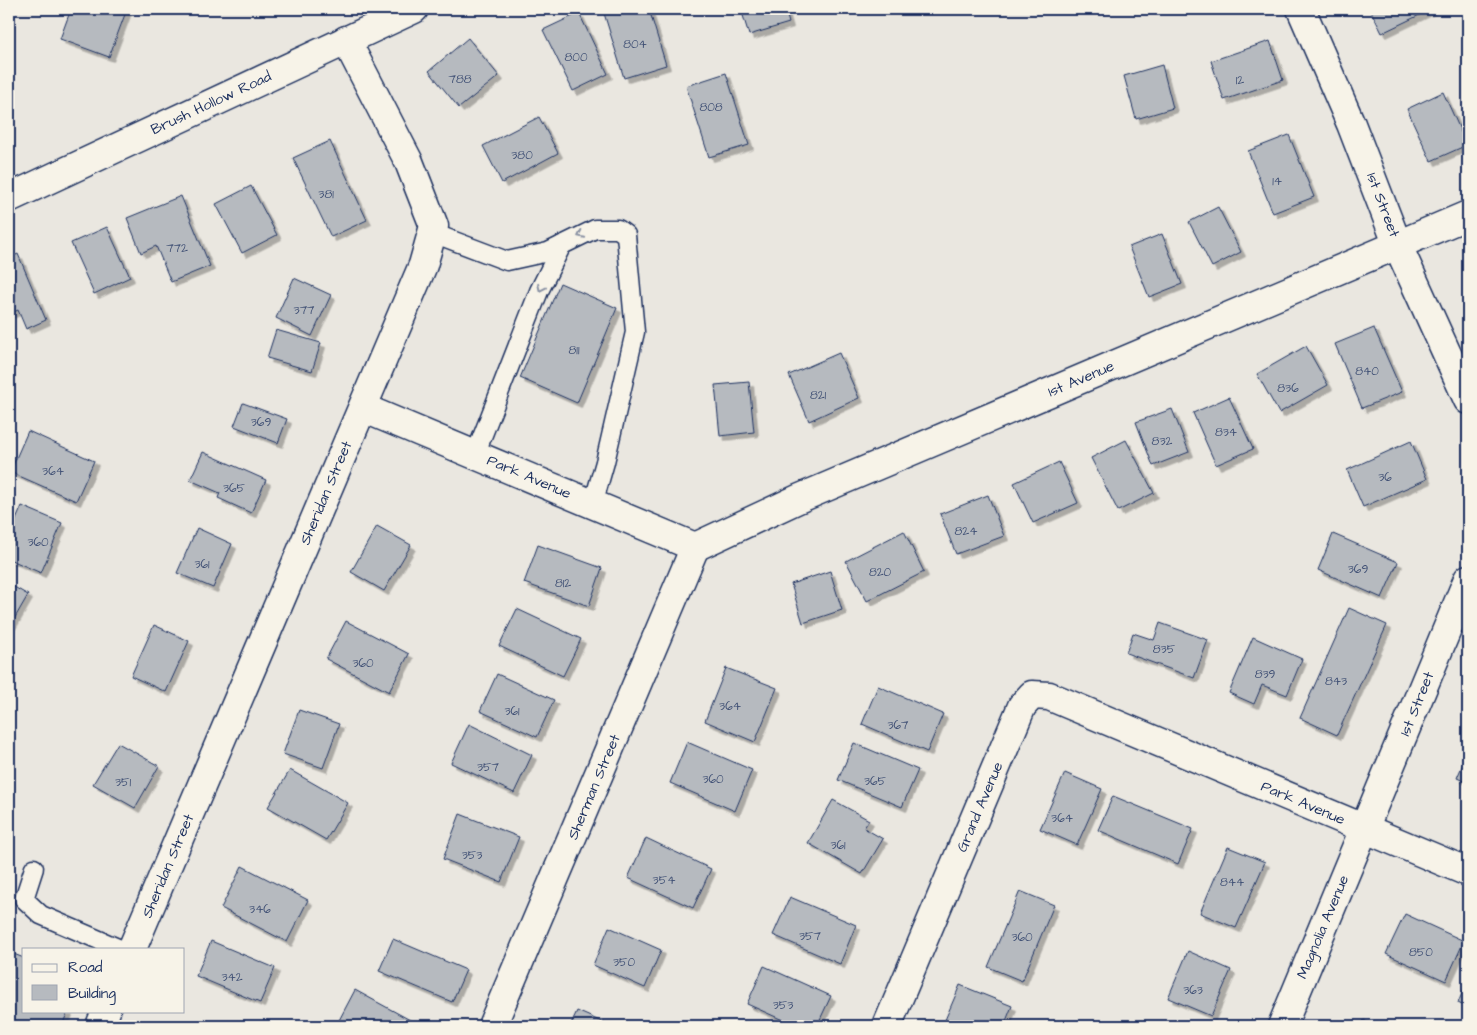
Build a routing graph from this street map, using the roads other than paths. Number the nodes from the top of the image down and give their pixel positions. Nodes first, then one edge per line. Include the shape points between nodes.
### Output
1 (414, 9) edge
2 (1301, 9) edge
3 (346, 40) junction
4 (9, 198) edge
5 (1468, 215) edge
6 (433, 233) junction
7 (562, 245) junction
8 (1398, 246) junction
9 (1468, 400) edge
10 (363, 408) junction
11 (475, 455) junction
12 (593, 504) junction
13 (695, 547) junction
14 (1468, 579) edge
15 (1137, 733) joint
16 (1365, 829) junction
17 (34, 868) dead end
18 (1468, 872) edge
19 (118, 948) edge
20 (132, 948) edge
21 (106, 1012) edge
22 (100, 1026) edge
23 (492, 1026) edge
24 (888, 1026) edge
25 (1282, 1026) edge

1 - 3 street, Brush Hollow Road
2 - 8 street, 1st Street via 1351,124
3 - 4 street, Brush Hollow Road
3 - 6 street via 409,162 434,226
5 - 8 street, 1st Avenue
6 - 7 lane via 507,261
6 - 10 street, Sheridan Street via 423,265
7 -> 11 lane via 539,291
12 -> 7 lane via 635,332 626,235 618,228 594,229
8 - 9 street, 1st Street
8 - 13 street, 1st Avenue via 798,499
10 - 11 street, Park Avenue
10 - 20 street, Sheridan Street
11 - 12 street, Park Avenue
12 - 13 street, Park Avenue
13 - 23 street, Sherman Street
14 - 16 street, 1st Street
15 - 16 street, Park Avenue
15 - 24 street, Grand Avenue via 1049,696 1032,695 1022,706
16 - 18 street, Park Avenue
16 - 25 street, Magnolia Avenue
17 - 19 lane via 24,898 41,915
21 - 22 street

